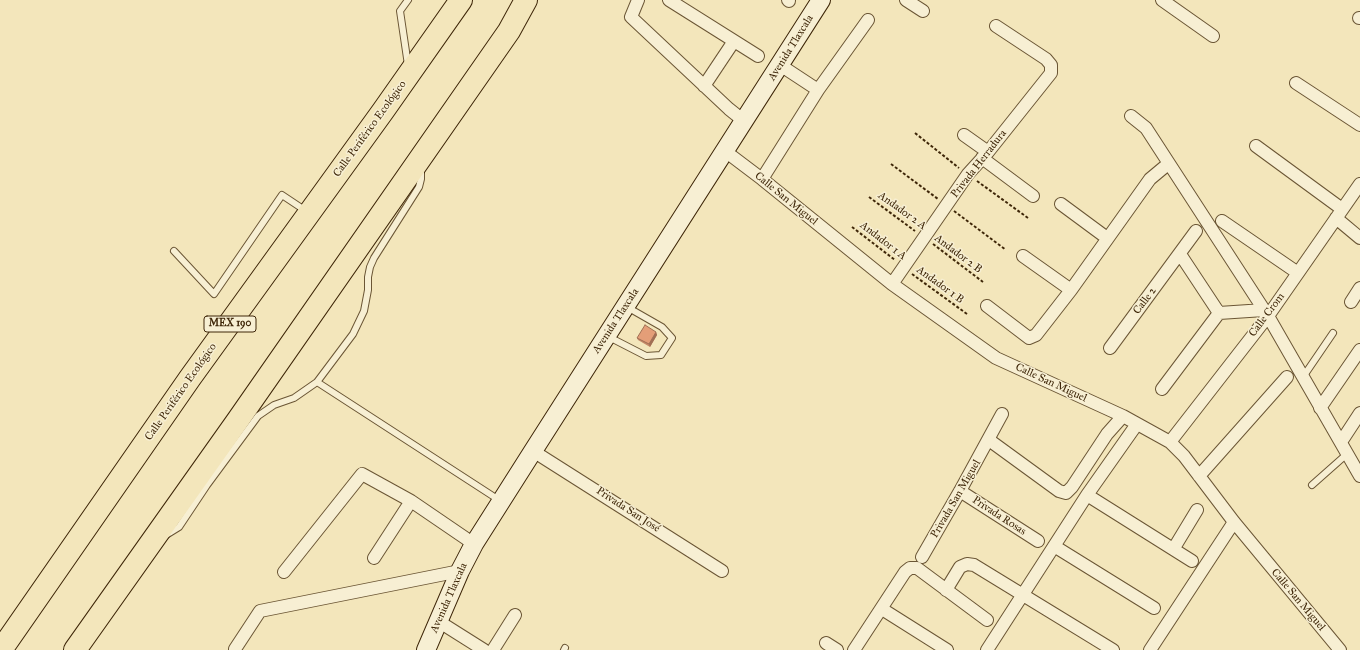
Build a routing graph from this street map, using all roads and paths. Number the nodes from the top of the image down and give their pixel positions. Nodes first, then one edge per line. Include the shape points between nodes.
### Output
1 (408, 0) edge
2 (461, 0) edge
3 (526, 0) edge
4 (638, 0) edge
5 (669, 0) edge
6 (821, 0) edge
7 (906, 0) edge
8 (1162, 0) edge
9 (923, 11) dead end
10 (868, 20) dead end
11 (996, 26) dead end
12 (1213, 36) dead end
13 (734, 41) junction
14 (758, 56) dead end
15 (786, 69) junction
16 (410, 73) junction
17 (1296, 83) dead end
18 (704, 86) junction
19 (818, 90) junction
20 (1130, 116) dead end
21 (744, 121) junction
22 (1360, 125) edge
23 (964, 135) dead end
24 (1256, 146) dead end
25 (725, 151) junction
26 (985, 155) junction
27 (420, 158) junction
28 (891, 164) dead end
29 (1168, 164) junction
30 (762, 179) junction
31 (1360, 184) edge
32 (1033, 196) dead end
33 (869, 197) dead end
34 (1061, 204) dead end
35 (946, 205) junction
36 (309, 213) junction
37 (1339, 214) junction
38 (1222, 221) dead end
39 (852, 227) dead end
40 (1196, 231) dead end
41 (924, 238) junction
42 (1108, 238) junction
43 (1360, 238) edge
44 (1006, 250) dead end
45 (174, 251) dead end
46 (1180, 254) junction
47 (1023, 256) dead end
48 (904, 268) junction
49 (1298, 273) junction
50 (983, 282) dead end
51 (892, 284) junction
52 (1360, 288) edge
53 (1071, 290) junction
54 (1351, 302) dead end
55 (625, 306) junction
56 (987, 306) dead end
57 (1219, 313) junction
58 (1266, 313) junction
59 (968, 314) dead end
60 (1333, 333) dead end
61 (607, 336) junction
62 (1110, 348) dead end
63 (1360, 350) edge
64 (1286, 377) dead end
65 (1303, 377) junction
66 (317, 382) junction
67 (1162, 389) dead end
68 (1320, 408) junction
69 (1360, 413) edge
70 (1002, 414) dead end
71 (1123, 416) junction
72 (1137, 424) junction
73 (988, 440) junction
74 (1170, 442) junction
75 (1341, 442) junction
76 (533, 451) junction
77 (1347, 454) junction
78 (1199, 476) junction
79 (1360, 476) edge
80 (1312, 485) dead end
81 (960, 491) junction
82 (1087, 495) junction
83 (501, 501) junction
84 (411, 502) junction
85 (1197, 510) dead end
86 (1234, 522) junction
87 (155, 538) junction
88 (469, 541) junction
89 (1038, 541) dead end
90 (1054, 546) junction
91 (1174, 548) junction
92 (922, 557) dead end
93 (374, 558) dead end
94 (1192, 561) dead end
95 (722, 571) dead end
96 (284, 572) dead end
97 (455, 572) junction
98 (946, 590) junction
99 (1023, 595) junction
100 (1154, 608) dead end
101 (882, 609) junction
102 (515, 615) dead end
103 (987, 620) dead end
104 (438, 621) junction
105 (826, 643) dead end
106 (235, 649) edge
107 (988, 649) edge
108 (1, 650) edge
109 (75, 650) edge
110 (426, 650) edge
111 (484, 650) edge
112 (493, 650) edge
113 (837, 650) edge
114 (854, 650) edge
115 (947, 650) edge
116 (1113, 650) edge
117 (1150, 650) edge
118 (1340, 650) edge

1 - 16 lane via 400,11
2 - 16 highway, Calle Periférico Ecológico / MEX 190
3 - 27 highway via 509,31
4 - 18 street via 631,17
5 - 13 street
6 - 15 street, Avenida Tlaxcala
7 - 9 street
8 - 12 street
10 - 19 street
11 - 26 street, Privada Herradura via 1046,59 1051,66 1051,73
13 - 14 street
13 - 18 street
15 - 19 street
15 - 21 street, Avenida Tlaxcala
16 - 36 highway, Calle Periférico Ecológico / MEX 190
17 - 22 street
18 - 21 street
19 - 30 street
20 - 29 street via 1146,128
21 - 25 street, Avenida Tlaxcala
23 - 26 street
24 - 37 street
25 - 30 street, Calle San Miguel
25 - 55 street, Avenida Tlaxcala
26 - 32 street
26 - 35 street, Privada Herradura
27 - 66 lane via 419,187 370,267 364,311 353,334
27 - 87 highway
28 - 35 path
29 - 42 street via 1150,179
29 - 58 street
30 - 51 street, Calle San Miguel
31 - 37 street, Calle Crom
33 - 41 path, Andador 2 A
34 - 42 street
35 - 41 street, Privada Herradura
35 - 44 path
36 - 45 lane via 282,195 214,294
36 - 108 highway, Calle Periférico Ecológico / MEX 190 via 190,378
37 - 43 street
37 - 49 street, Calle Crom
38 - 49 street
39 - 48 path, Andador 1 A
40 - 46 street, Calle 2
41 - 48 street, Privada Herradura
41 - 50 path, Andador 2 B
42 - 53 street
46 - 57 street
46 - 62 street, Calle 2
47 - 53 street
48 - 51 street, Privada Herradura
48 - 59 path, Andador 1 B
49 - 58 street, Calle Crom
51 - 71 street, Calle San Miguel via 996,358
52 - 54 street
53 - 56 street via 1036,335 1029,338
55 - 61 street, Avenida Tlaxcala
55 - 61 lane via 662,327 672,338 661,355 646,356
57 - 58 street
57 - 67 street
58 - 65 street
58 - 74 street, Calle Crom
60 - 65 lane
61 - 76 street, Avenida Tlaxcala
63 - 68 street
64 - 78 street
65 - 68 street
66 - 83 lane
66 - 87 lane via 294,398 274,405 258,416 179,527 167,535
68 - 75 street
69 - 75 street
70 - 73 street, Privada San Miguel
71 - 72 street, Calle San Miguel
71 - 73 street via 1107,434 1066,493 1059,491
72 - 74 street, Calle San Miguel
72 - 82 street
73 - 81 street, Privada San Miguel
74 - 78 street, Calle San Miguel
75 - 77 street
76 - 83 street, Avenida Tlaxcala
76 - 95 street, Privada San José
77 - 79 street
77 - 80 lane
78 - 86 street, Calle San Miguel
81 - 89 street, Privada Rosas
81 - 92 street, Privada San Miguel
82 - 90 street
82 - 91 street
83 - 88 street, Avenida Tlaxcala
84 - 88 street
84 - 93 street
84 - 96 street via 362,474
85 - 91 street
86 - 117 street
86 - 118 street, Calle San Miguel
87 - 109 highway
88 - 97 street, Avenida Tlaxcala
90 - 99 street
90 - 100 street
91 - 94 street
97 - 104 street, Avenida Tlaxcala
97 - 106 street via 260,611
98 - 99 street via 960,567 967,564 974,565
98 - 101 street via 916,568 910,568
98 - 103 street
99 - 107 street
99 - 116 street
101 - 114 street
101 - 115 street
102 - 112 street
104 - 110 street, Avenida Tlaxcala
104 - 111 street
105 - 113 street

